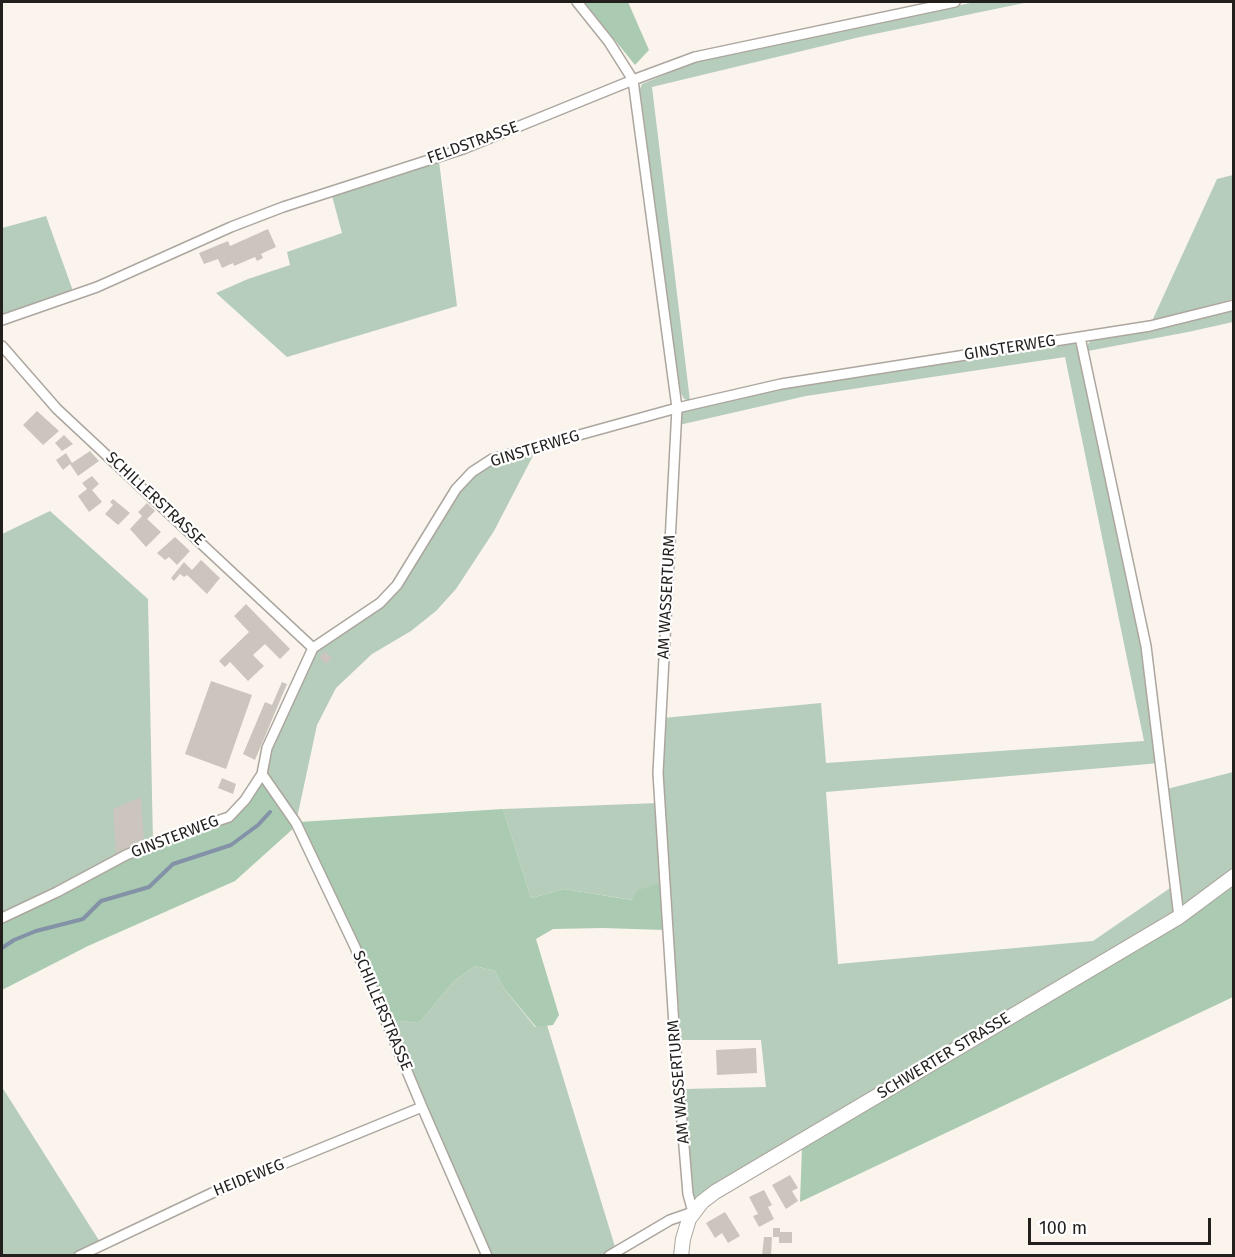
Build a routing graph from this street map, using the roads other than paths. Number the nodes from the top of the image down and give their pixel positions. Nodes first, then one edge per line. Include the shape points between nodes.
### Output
1 (576, 2) edge
2 (955, 2) edge
3 (633, 80) junction
4 (1233, 305) edge
5 (2, 320) edge
6 (1080, 337) junction
7 (2, 346) edge
8 (677, 408) junction
9 (313, 648) junction
10 (262, 774) junction
11 (1233, 876) edge
12 (1179, 916) junction
13 (2, 918) edge
14 (422, 1107) junction
15 (693, 1212) junction
16 (79, 1256) edge
17 (487, 1256) edge
18 (609, 1256) edge
19 (681, 1256) edge

1 - 3 street, AM WASSERTURM via 609,42
2 - 3 street, FELDSTRASSE via 695,57
3 - 5 street, FELDSTRASSE via 463,149 283,207 97,287
3 - 8 street, AM WASSERTURM
4 - 6 street, GINSTERWEG via 1149,326
6 - 8 street, GINSTERWEG via 781,384
6 - 12 street via 1146,646
7 - 9 street, SCHILLERSTRASSE via 57,409
8 - 9 street, GINSTERWEG via 492,459 472,472 456,489 397,585 380,603
8 - 15 street, AM WASSERTURM via 658,773 675,1037 688,1194
9 - 10 street, GINSTERWEG via 267,748
10 - 13 street, GINSTERWEG via 229,817 126,855
10 - 14 street, SCHILLERSTRASSE via 296,823 355,947
11 - 12 main road, SCHWERTER STRASSE
12 - 15 main road, SCHWERTER STRASSE via 725,1186
14 - 16 street, HEIDEWEG via 212,1193
14 - 17 street, SCHILLERSTRASSE
15 - 18 street via 670,1220
15 - 19 main road

